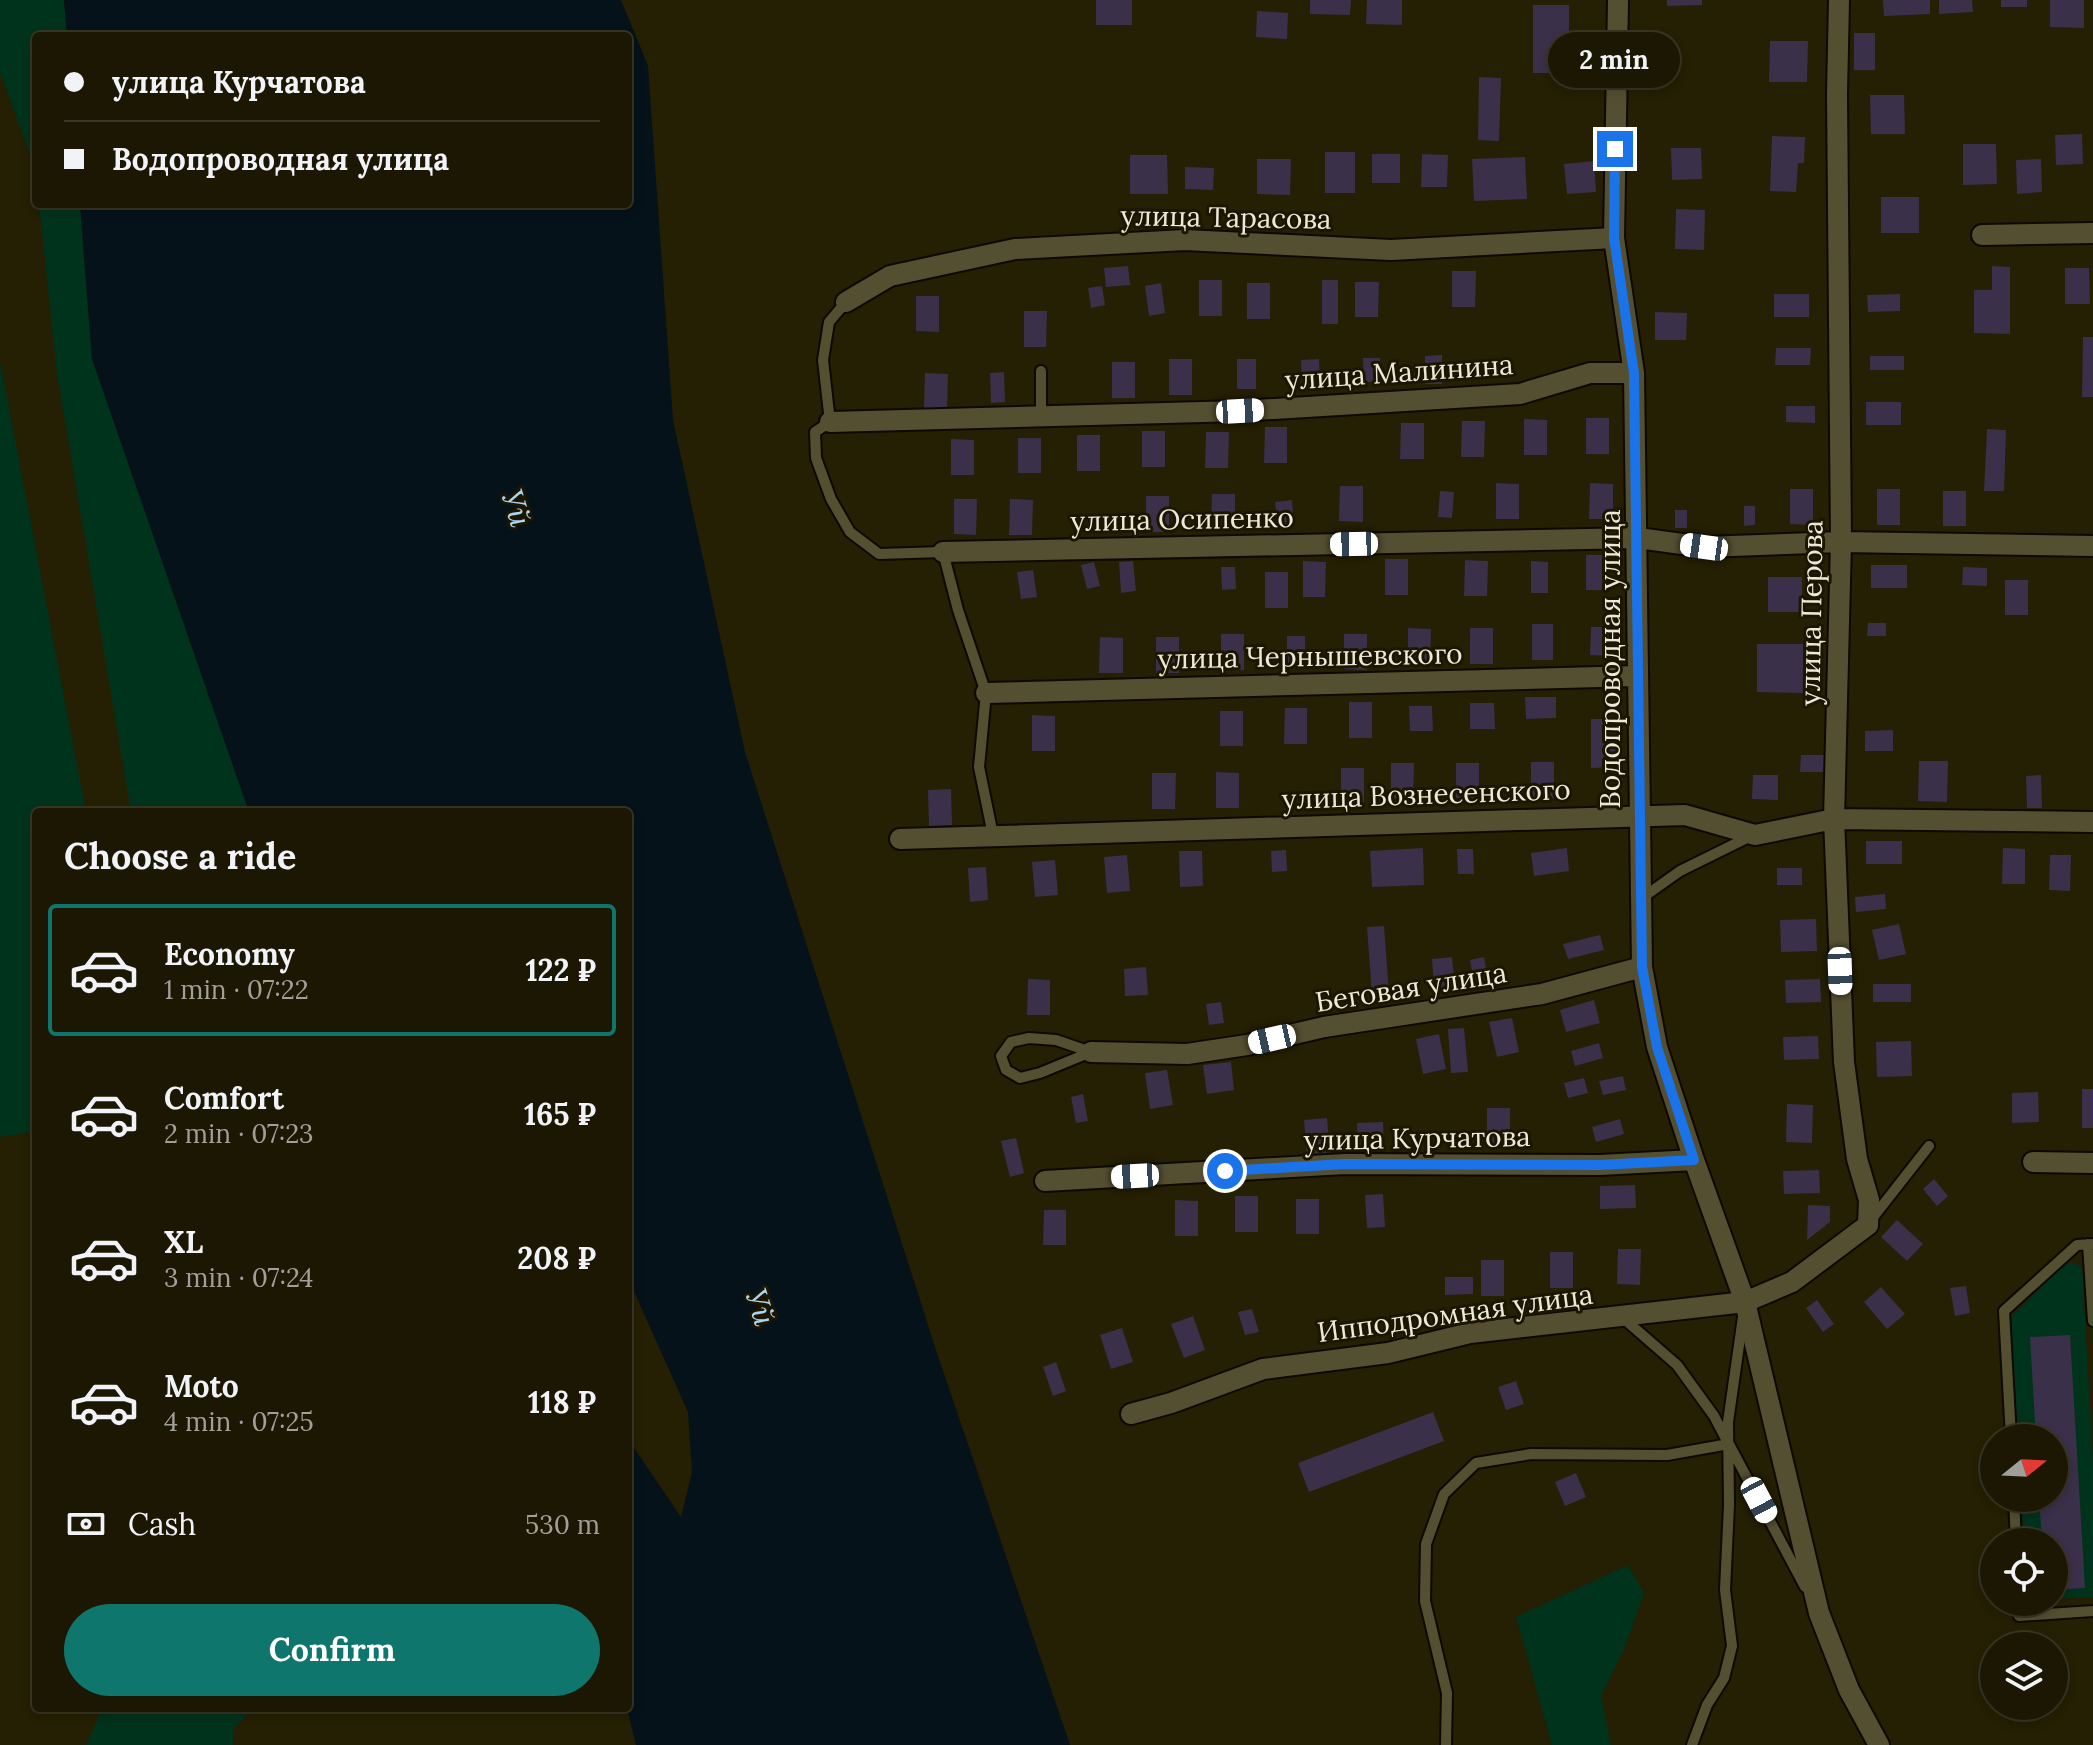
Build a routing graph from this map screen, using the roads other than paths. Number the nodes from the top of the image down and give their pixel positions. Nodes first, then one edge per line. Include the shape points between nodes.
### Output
1 (1618, 0) edge
2 (1839, 0) edge
3 (2093, 233) edge
4 (1982, 235) dead end
5 (1614, 238) junction
6 (846, 302) joint
7 (1041, 371) dead end
8 (1634, 373) junction
9 (1041, 416) junction
10 (830, 422) junction
11 (1638, 538) junction
12 (1841, 542) junction
13 (2093, 546) edge
14 (943, 552) junction
15 (1637, 676) junction
16 (986, 693) junction
17 (1639, 815) junction
18 (1834, 819) junction
19 (2093, 822) edge
20 (993, 835) junction
21 (1755, 835) junction
22 (900, 839) dead end
23 (1641, 899) junction
24 (1642, 967) junction
25 (1091, 1052) junction
26 (1929, 1146) dead end
27 (1694, 1160) junction
28 (2033, 1162) dead end
29 (2093, 1163) edge
30 (1045, 1181) dead end
31 (1868, 1225) junction
32 (2090, 1244) edge
33 (1745, 1302) junction
34 (1622, 1317) junction
35 (2093, 1321) edge
36 (1131, 1414) dead end
37 (2010, 1424) edge
38 (1729, 1444) junction
39 (2093, 1611) edge
40 (1819, 1613) junction
41 (2068, 1613) edge
42 (1446, 1745) edge
43 (1692, 1745) edge
44 (1879, 1745) edge

1 - 5 street, Водопроводная улица
2 - 12 street, улица Перова
3 - 4 street
5 - 6 street, улица Тарасова via 1391,250 1185,240 1015,249 890,276
5 - 8 street, Водопроводная улица
6 - 10 lane via 829,322 823,360
7 - 9 lane
8 - 9 street, улица Малинина via 1590,373 1520,394 1240,411
8 - 11 street, Водопроводная улица
9 - 10 street, улица Малинина
10 - 14 lane via 815,432 816,458 850,532 879,554
11 - 12 street, улица Осипенко via 1704,547
11 - 14 street, улица Осипенко
11 - 15 street, Водопроводная улица
12 - 13 street, улица Осипенко
12 - 18 street, улица Перова
14 - 16 lane
15 - 16 street, улица Чернышевского
15 - 17 street, Водопроводная улица
16 - 20 lane via 979,767
17 - 20 street, улица Вознесенского
17 - 21 street, улица Вознесенского via 1685,815
17 - 23 street, Водопроводная улица
18 - 19 street, улица Вознесенского
18 - 21 street, улица Вознесенского
18 - 31 street, улица Перова via 1844,1062 1857,1159 1869,1200
20 - 22 street, улица Вознесенского
21 - 23 lane via 1680,871
23 - 24 street, Водопроводная улица
24 - 25 street, Беговая улица via 1542,994 1324,1027 1202,1052
24 - 27 street, Водопроводная улица via 1657,1047
25 - 25 lane via 1020,1078 1006,1070 1001,1056 1011,1042 1029,1038
26 - 31 lane
27 - 30 street, улица Курчатова via 1345,1164
27 - 33 street, Водопроводная улица
28 - 29 street
31 - 33 street, Ипподромная улица via 1792,1282
32 - 35 lane
32 - 37 lane via 2077,1245 2004,1311
33 - 34 street, Ипподромная улица
33 - 38 lane
33 - 40 street, Водопроводная улица
34 - 36 street, Ипподромная улица via 1470,1333 1388,1353 1263,1369
34 - 38 lane via 1677,1365
38 - 40 lane
38 - 42 lane via 1667,1455 1531,1454 1476,1463 1444,1494 1426,1544 1425,1601 1447,1693
38 - 43 lane via 1725,1590 1732,1646 1724,1678
39 - 41 lane
40 - 44 street, Водопроводная улица via 1849,1690

